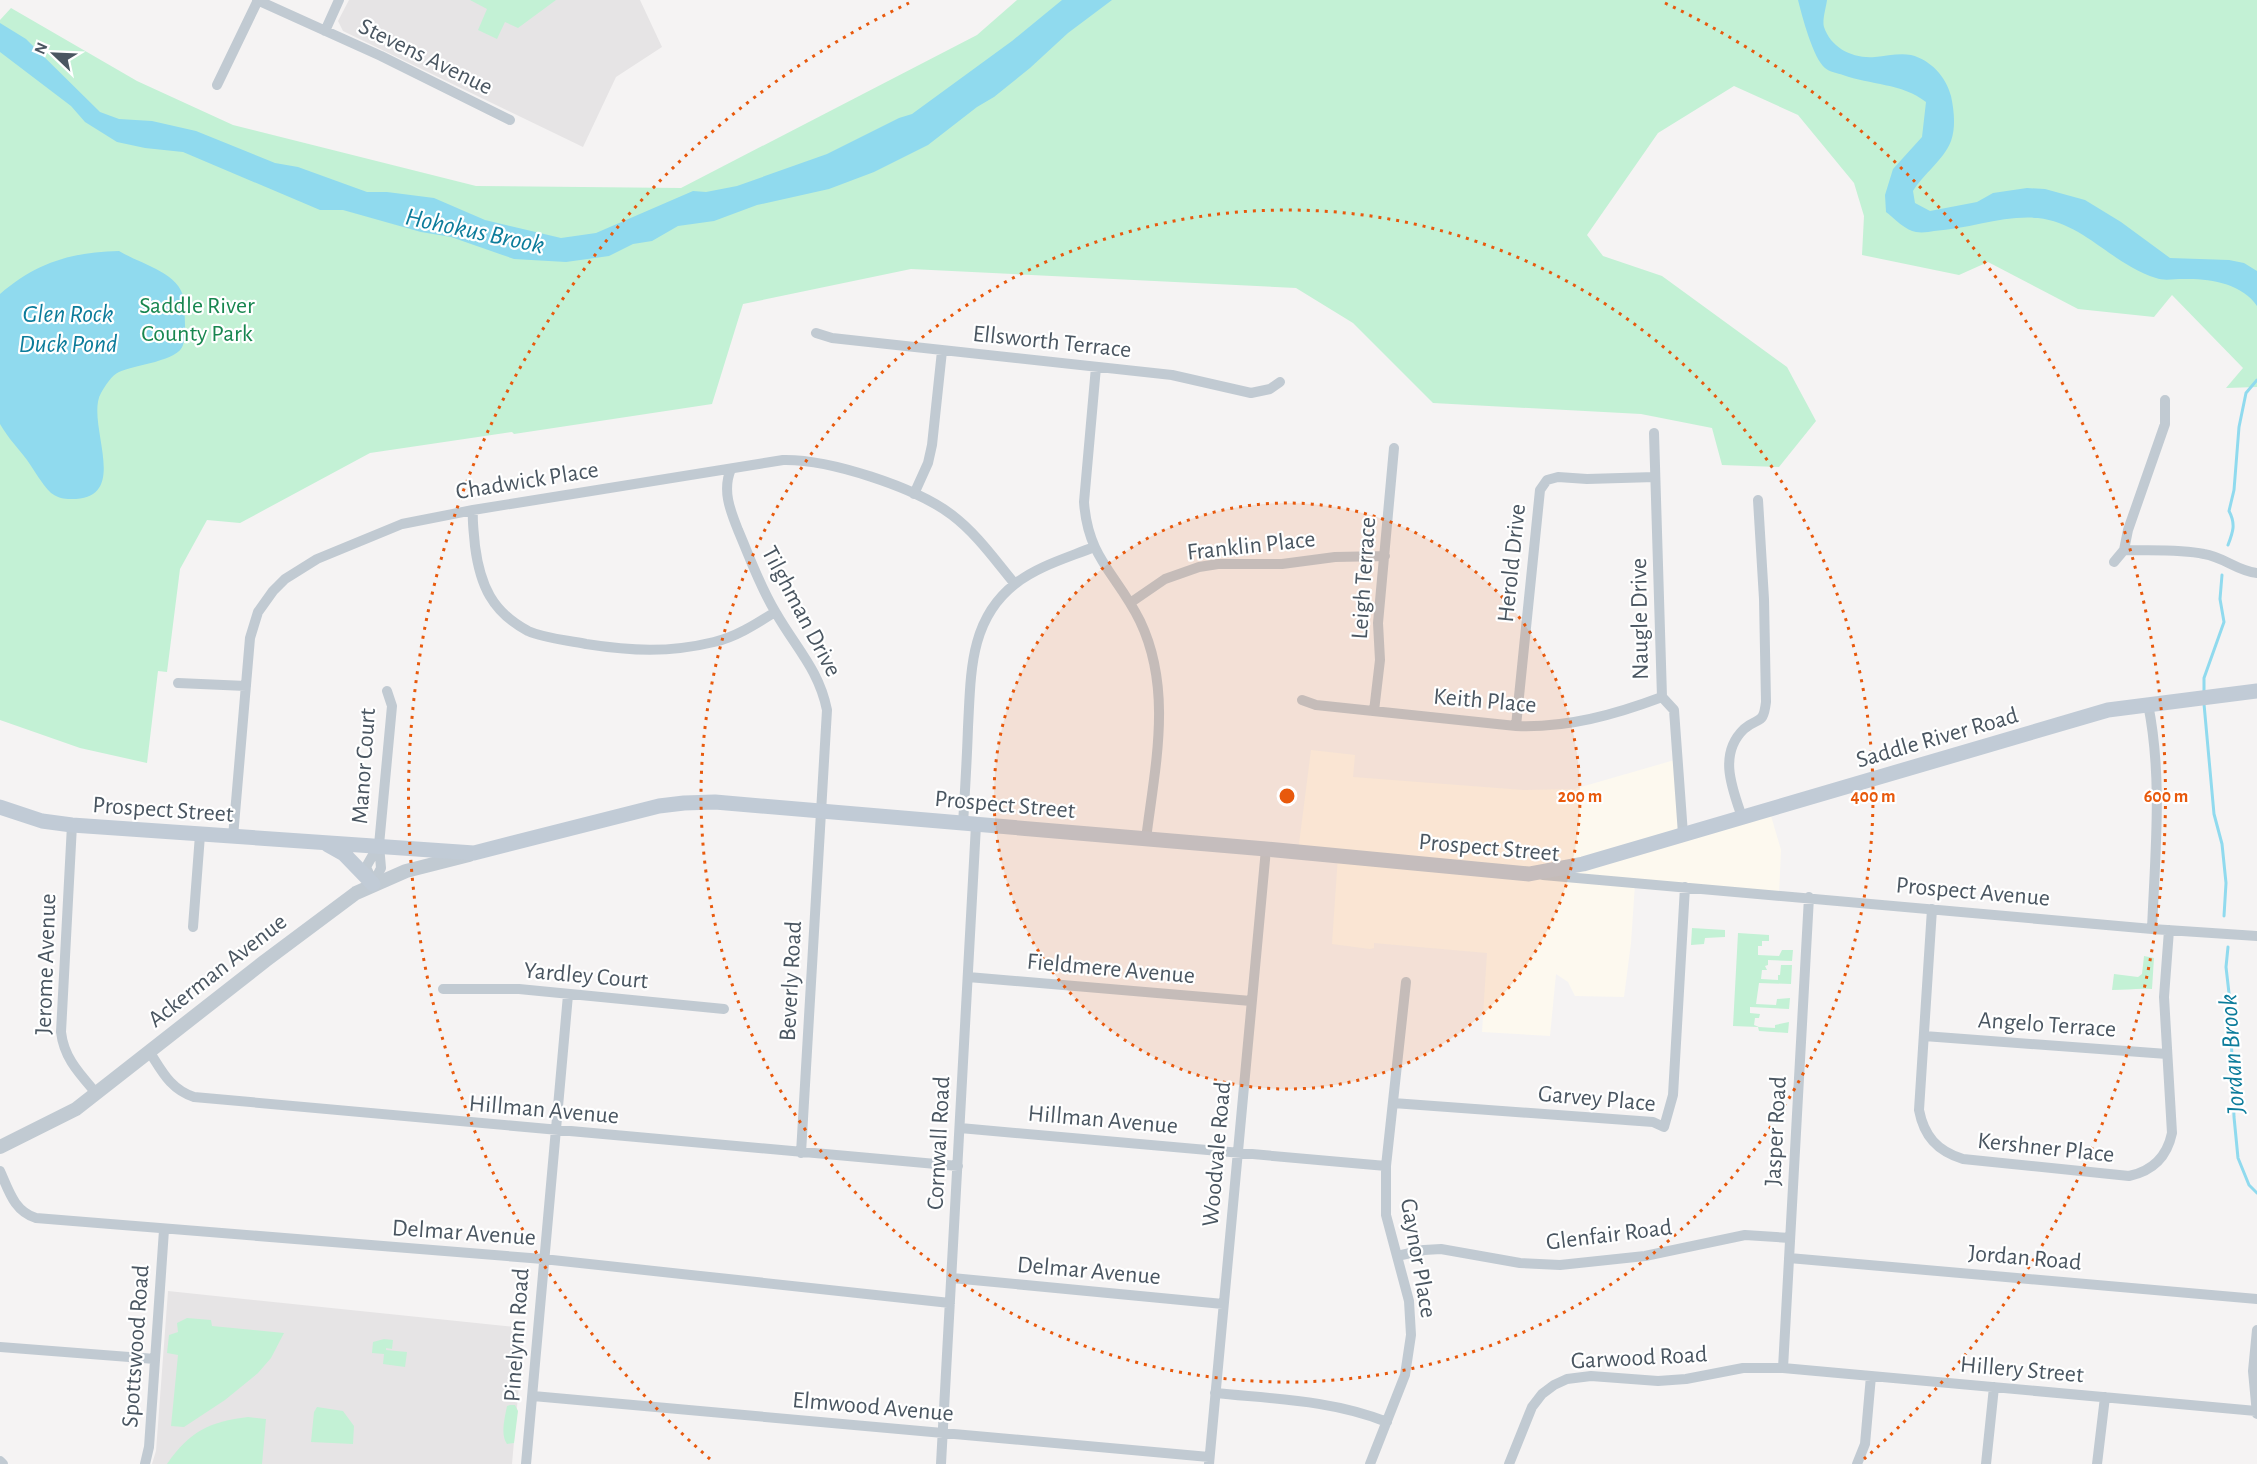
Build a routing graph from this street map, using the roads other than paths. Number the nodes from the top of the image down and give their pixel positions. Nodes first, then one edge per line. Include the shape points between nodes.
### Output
1 (258, 0) edge
2 (339, 0) edge
3 (325, 31) junction
4 (217, 85) dead end
5 (510, 120) dead end
6 (816, 333) dead end
7 (942, 351) junction
8 (1096, 367) junction
9 (1280, 382) dead end
10 (2165, 400) dead end
11 (1654, 434) dead end
12 (1394, 448) dead end
13 (731, 469) junction
14 (1655, 477) junction
15 (914, 494) junction
16 (1758, 500) dead end
17 (474, 510) junction
18 (1094, 547) junction
19 (2124, 550) junction
20 (1384, 556) junction
21 (2114, 562) dead end
22 (2257, 573) edge
23 (1015, 584) junction
24 (1130, 603) junction
25 (775, 612) junction
26 (178, 683) dead end
27 (246, 686) junction
28 (387, 691) dead end
29 (2257, 691) edge
30 (1662, 697) junction
31 (1302, 700) dead end
32 (2148, 704) junction
33 (1374, 711) junction
34 (1516, 726) junction
35 (0, 807) edge
36 (820, 812) junction
37 (1742, 817) junction
38 (970, 824) junction
39 (72, 825) junction
40 (1683, 834) junction
41 (200, 835) junction
42 (233, 837) junction
43 (1146, 839) junction
44 (326, 844) junction
45 (379, 845) junction
46 (1266, 849) junction
47 (474, 853) junction
48 (1529, 874) junction
49 (373, 884) junction
50 (1685, 887) junction
51 (1809, 897) junction
52 (1932, 909) junction
53 (193, 927) dead end
54 (2152, 929) junction
55 (2169, 930) junction
56 (2257, 936) edge
57 (968, 977) junction
58 (1406, 982) dead end
59 (443, 989) dead end
60 (568, 995) junction
61 (1251, 1001) junction
62 (724, 1009) dead end
63 (1924, 1036) junction
64 (149, 1051) junction
65 (2167, 1054) junction
66 (96, 1093) junction
67 (1393, 1103) junction
68 (960, 1128) junction
69 (556, 1131) junction
70 (0, 1147) edge
71 (1238, 1152) junction
72 (801, 1153) junction
73 (958, 1166) junction
74 (1386, 1166) junction
75 (0, 1171) edge
76 (164, 1230) junction
77 (1790, 1238) junction
78 (1397, 1256) junction
79 (1789, 1258) junction
80 (543, 1259) junction
81 (952, 1278) junction
82 (2257, 1299) edge
83 (950, 1303) junction
84 (1223, 1304) junction
85 (2257, 1330) edge
86 (0, 1347) edge
87 (154, 1359) junction
88 (1783, 1368) junction
89 (1871, 1376) junction
90 (1994, 1387) junction
91 (1215, 1393) junction
92 (533, 1396) junction
93 (2105, 1397) junction
94 (2257, 1413) edge
95 (1387, 1422) junction
96 (943, 1434) junction
97 (1209, 1461) edge
98 (145, 1464) edge
99 (526, 1464) edge
100 (941, 1464) edge
101 (1370, 1464) edge
102 (1509, 1464) edge
103 (1857, 1464) edge
104 (1986, 1464) edge
105 (2097, 1464) edge

1 - 3 street, Stevens Avenue
1 - 4 street
2 - 3 street
3 - 5 street, Stevens Avenue
6 - 7 street, Ellsworth Terrace
7 - 8 street, Ellsworth Terrace
7 - 15 street via 932,445
8 - 9 street, Ellsworth Terrace via 1172,375 1251,393
8 - 18 street via 1084,502
10 - 19 street via 2165,424
11 - 14 street, Naugle Drive
12 - 20 street, Leigh Terrace
13 - 15 street, Chadwick Place via 783,460 813,462 871,477
13 - 17 street, Chadwick Place
13 - 25 street, Tilghman Drive via 726,480 730,513
14 - 30 street, Naugle Drive
14 - 34 street, Herold Drive via 1558,477 1542,485
15 - 23 street, Chadwick Place via 967,528
16 - 37 street via 1766,702 1761,720 1745,729 1731,750 1729,777
17 - 25 street via 478,569 486,592 506,616 542,636 623,650 662,651 716,642
17 - 27 street, Chadwick Place via 378,532 317,559 285,579 265,601 253,626
18 - 23 street, Cornwall Road via 1047,565
18 - 24 street
19 - 21 street
19 - 22 street via 2203,554
20 - 24 street, Franklin Place via 1199,567 1165,579
20 - 33 street, Leigh Terrace
23 - 38 street, Cornwall Road via 988,614 971,663
24 - 43 street via 1148,641 1160,702
25 - 36 street, Tilghman Drive via 818,678 824,694 827,726
26 - 27 street
27 - 42 street, Chadwick Place
28 - 45 street, Manor Court via 392,706
29 - 32 main road, Saddle River Road
30 - 34 street, Keith Place via 1622,712 1564,725
30 - 40 street, Naugle Drive via 1674,710
31 - 33 street, Keith Place
32 - 37 main road, Saddle River Road via 2108,710
32 - 54 street via 2157,779
33 - 34 street, Keith Place
35 - 39 main road, Prospect Street via 42,821
36 - 38 main road, Prospect Street
36 - 47 main road, Prospect Street via 715,802 684,803
36 - 72 street, Beverly Road
37 - 40 main road, Saddle River Road
38 - 43 main road, Prospect Street
38 - 57 street, Cornwall Road
39 - 41 main road, Prospect Street
39 - 66 street, Jerome Avenue via 61,1032 72,1065
40 - 48 main road, Saddle River Road via 1583,864
41 - 42 main road, Prospect Street
41 - 53 street
42 - 44 main road, Prospect Street
43 - 46 main road, Prospect Street
44 - 45 main road, Prospect Street
44 - 49 main road via 344,854
45 - 47 main road, Prospect Street
45 - 49 street, Manor Court via 366,867
46 - 48 main road, Prospect Street
46 - 61 street, Woodvale Road
47 - 49 street, Ackerman Avenue
48 - 50 street, Prospect Street
49 - 64 street, Ackerman Avenue via 339,904
50 - 51 street, Prospect Avenue
50 - 67 street, Garvey Place via 1673,1095 1664,1127 1653,1122
51 - 52 street, Prospect Avenue
51 - 77 street, Jasper Road
52 - 54 street, Prospect Avenue
52 - 63 street, Kershner Place
54 - 55 street, Prospect Avenue
55 - 56 street, Prospect Avenue
55 - 65 street, Kershner Place via 2164,997
57 - 61 street, Fieldmere Avenue
57 - 68 street, Cornwall Road
58 - 67 street, Gaynor Place
59 - 60 street, Yardley Court via 519,989
60 - 62 street, Yardley Court
60 - 69 street, Pinelynn Road
61 - 71 street, Woodvale Road
63 - 65 street, Angelo Terrace
63 - 65 street, Kershner Place via 1919,1110 1925,1131 1940,1148 1963,1159 2128,1176 2150,1169 2170,1145
64 - 66 street, Ackerman Avenue
64 - 69 street, Hillman Avenue via 169,1082 194,1097
66 - 70 street, Ackerman Avenue via 76,1109
67 - 74 street, Gaynor Place
68 - 71 street, Hillman Avenue
68 - 73 street, Cornwall Road
69 - 72 street, Hillman Avenue
69 - 80 street, Pinelynn Road
71 - 74 street, Hillman Avenue
71 - 84 street, Woodvale Road
72 - 73 street, Hillman Avenue
73 - 81 street, Cornwall Road
74 - 78 street, Gaynor Place via 1386,1215
75 - 76 street, Delmar Avenue via 14,1204 27,1216
76 - 80 street, Delmar Avenue
76 - 87 street, Spottswood Road
77 - 78 street, Glenfair Road via 1745,1235 1645,1256 1560,1265 1520,1263 1441,1249
77 - 79 street, Jasper Road
78 - 95 street, Gaynor Place via 1409,1301 1412,1335 1405,1375
79 - 82 street, Jordan Road
79 - 88 street, Jasper Road
80 - 83 street, Delmar Avenue
80 - 92 street, Pinelynn Road
81 - 83 street, Cornwall Road
81 - 84 street, Delmar Avenue
83 - 96 street, Cornwall Road
84 - 91 street, Woodvale Road
85 - 94 street via 2253,1371
86 - 87 street
87 - 98 street, Spottswood Road
88 - 89 street, Hillery Street
88 - 102 street, Garwood Road via 1743,1368 1658,1381 1591,1376 1567,1379 1542,1394 1532,1407
89 - 90 street, Hillery Street
89 - 103 street via 1865,1444
90 - 93 street, Hillery Street
90 - 104 street
91 - 95 street via 1327,1404
91 - 97 street, Woodvale Road
92 - 96 street, Elmwood Avenue
92 - 99 street, Pinelynn Road
93 - 94 street, Hillery Street
93 - 105 street
95 - 101 street, Gaynor Place
96 - 97 street, Elmwood Avenue
96 - 100 street, Cornwall Road

